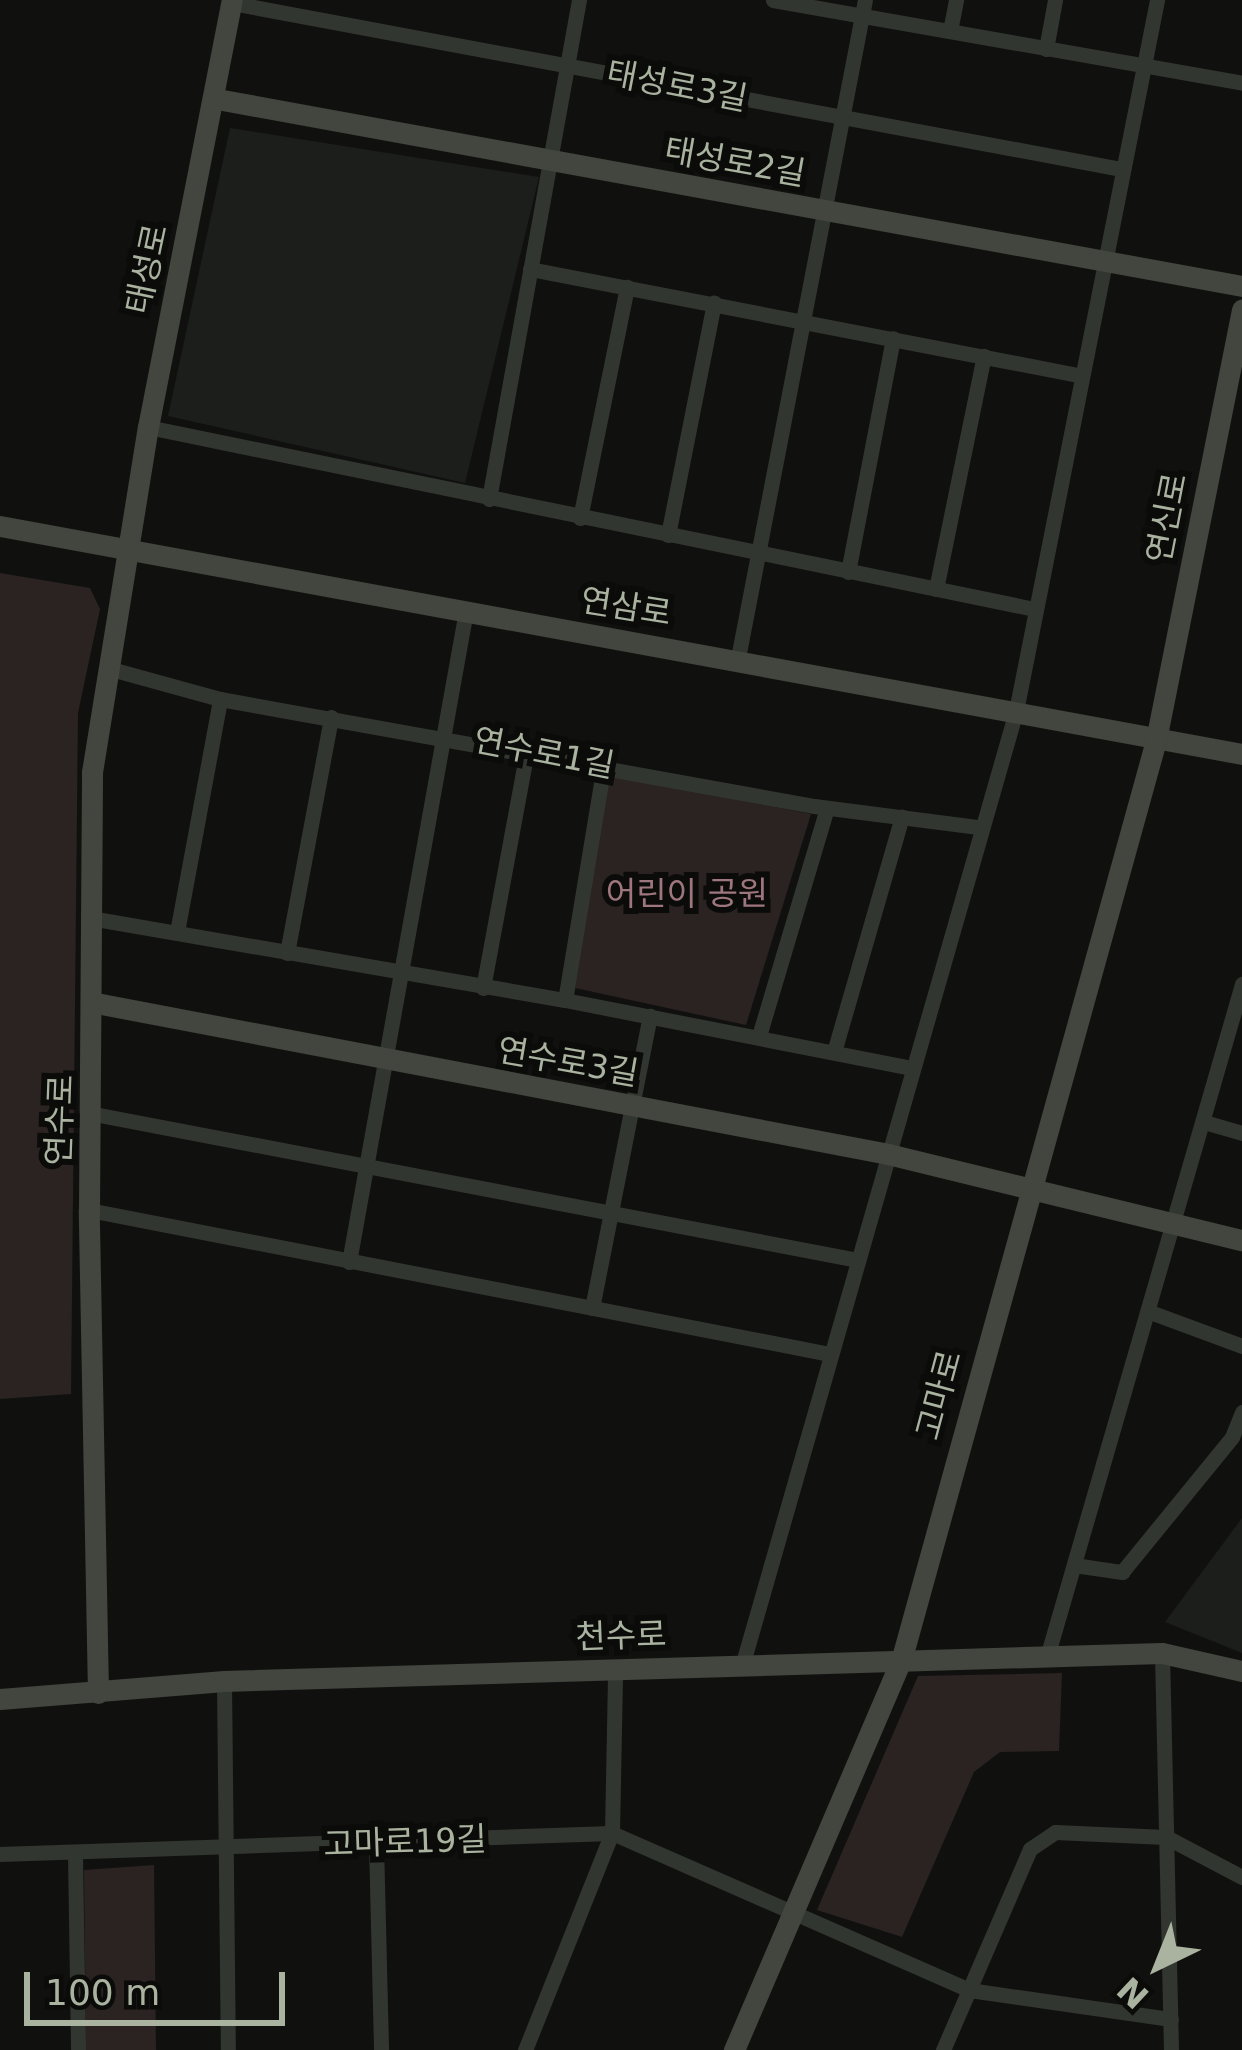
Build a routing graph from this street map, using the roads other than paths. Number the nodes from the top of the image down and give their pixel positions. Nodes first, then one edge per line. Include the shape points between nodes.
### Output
1 (579, 0) edge
2 (773, 0) edge
3 (956, 0) edge
4 (1055, 0) edge
5 (1157, 0) edge
6 (232, 1) edge
7 (864, 7) edge
8 (950, 31) junction
9 (1046, 49) junction
10 (568, 66) junction
11 (1145, 68) junction
12 (1242, 83) edge
13 (218, 99) junction
14 (844, 117) junction
15 (552, 163) junction
16 (1122, 169) junction
17 (828, 212) junction
18 (1102, 260) junction
19 (530, 268) junction
20 (1242, 286) edge
21 (627, 287) junction
22 (714, 303) junction
23 (1242, 309) edge
24 (806, 321) junction
25 (893, 338) junction
26 (984, 356) junction
27 (1078, 375) junction
28 (148, 428) junction
29 (489, 499) junction
30 (580, 518) junction
31 (0, 526) edge
32 (668, 535) junction
33 (133, 553) junction
34 (759, 554) junction
35 (848, 572) junction
36 (936, 589) junction
37 (1035, 609) junction
38 (465, 616) junction
39 (738, 658) junction
40 (111, 669) junction
41 (220, 699) junction
42 (1016, 711) junction
43 (331, 717) junction
44 (448, 734) junction
45 (1156, 740) junction
46 (527, 750) junction
47 (1242, 754) edge
48 (604, 765) junction
49 (827, 808) junction
50 (902, 818) junction
51 (979, 827) junction
52 (96, 920) junction
53 (177, 932) junction
54 (287, 953) junction
55 (401, 975) junction
56 (1242, 984) edge
57 (483, 988) junction
58 (565, 1000) junction
59 (96, 1004) junction
60 (650, 1016) junction
61 (759, 1036) junction
62 (834, 1052) junction
63 (384, 1064) junction
64 (912, 1068) junction
65 (631, 1106) junction
66 (94, 1114) junction
67 (1204, 1122) junction
68 (1242, 1133) edge
69 (888, 1154) junction
70 (366, 1167) junction
71 (1030, 1185) junction
72 (89, 1210) junction
73 (610, 1213) junction
74 (1176, 1223) junction
75 (1242, 1240) edge
76 (858, 1260) junction
77 (349, 1262) junction
78 (592, 1308) junction
79 (1150, 1312) junction
80 (1242, 1346) edge
81 (830, 1354) junction
82 (1242, 1412) edge
83 (1074, 1565) junction
84 (1162, 1653) junction
85 (1047, 1657) junction
86 (901, 1661) junction
87 (742, 1666) junction
88 (615, 1670) junction
89 (1242, 1671) edge
90 (224, 1681) junction
91 (98, 1693) junction
92 (0, 1699) edge
93 (612, 1833) junction
94 (1166, 1837) junction
95 (376, 1843) junction
96 (226, 1848) junction
97 (0, 1854) edge
98 (75, 1854) junction
99 (1242, 1877) edge
100 (794, 1910) junction
101 (969, 1990) junction
102 (1171, 2019) junction
103 (78, 2050) edge
104 (227, 2050) edge
105 (381, 2050) edge
106 (525, 2050) edge
107 (734, 2050) edge
108 (944, 2050) edge
109 (1171, 2050) edge

1 - 10 street
2 - 7 street
3 - 8 street
4 - 9 street
5 - 11 street
6 - 10 street, 태성로3길
6 - 13 street, 태성로
7 - 8 street
7 - 14 street
8 - 9 street
9 - 11 street
10 - 14 street, 태성로3길
10 - 15 street
11 - 12 street
11 - 16 street
13 - 15 street, 태성로2길
13 - 28 street, 태성로
14 - 16 street, 태성로3길
14 - 17 street
15 - 17 street, 태성로2길
15 - 19 street
16 - 18 street
17 - 18 street, 태성로2길
17 - 24 street
18 - 20 street, 태성로2길
18 - 27 street
19 - 21 street
19 - 29 street
21 - 22 street
21 - 30 street
22 - 24 street
22 - 32 street
23 - 45 street, 연신로
24 - 25 street
24 - 34 street
25 - 26 street
25 - 35 street
26 - 27 street
26 - 36 street
27 - 37 street
28 - 29 street
28 - 33 street, 태성로
29 - 30 street
30 - 32 street
31 - 33 street, 연삼로
32 - 34 street
33 - 38 street, 연삼로
33 - 40 street, 연수로
34 - 35 street
34 - 39 street
35 - 36 street
36 - 37 street
37 - 42 street
38 - 39 street, 연삼로
38 - 44 street
39 - 42 street, 연삼로
40 - 41 street, 연수로1길
40 - 52 street, 연수로 via 92,772
41 - 43 street, 연수로1길
41 - 53 street
42 - 45 street, 연삼로
42 - 51 street
43 - 44 street, 연수로1길
43 - 54 street
44 - 46 street, 연수로1길
44 - 55 street
45 - 47 street, 연삼로
45 - 71 street, 고마로
46 - 48 street, 연수로1길
46 - 57 street
48 - 49 street, 연수로1길
48 - 58 street
49 - 50 street, 연수로1길
49 - 61 street
50 - 51 street, 연수로1길
50 - 62 street
51 - 64 street
52 - 53 street
52 - 59 street, 연수로
53 - 54 street
54 - 55 street
55 - 57 street
55 - 63 street
56 - 67 street
57 - 58 street
58 - 60 street
59 - 63 street, 연수로3길
59 - 66 street, 연수로
60 - 61 street
60 - 65 street
61 - 62 street
62 - 64 street
63 - 65 street, 연수로3길
63 - 70 street
64 - 69 street
65 - 69 street, 연수로3길
65 - 73 street
66 - 70 street
66 - 72 street, 연수로
67 - 68 street
67 - 74 street
69 - 71 street, 연수로3길
69 - 76 street
70 - 73 street
70 - 77 street
71 - 74 street, 연수로3길
71 - 86 street, 고마로
72 - 77 street
72 - 91 street, 연수로
73 - 76 street
73 - 78 street
74 - 75 street, 연수로3길
74 - 79 street
76 - 81 street
77 - 78 street
78 - 81 street
79 - 80 street
79 - 83 street
81 - 87 street
82 - 83 street via 1232,1437 1123,1572
83 - 85 street
84 - 85 street, 천수로
84 - 89 street, 천수로
84 - 94 street
85 - 86 street, 천수로
86 - 87 street, 천수로
86 - 100 street, 고마로
87 - 88 street, 천수로
88 - 90 street, 천수로
88 - 93 street
90 - 91 street, 천수로
90 - 96 street
91 - 92 street, 천수로
93 - 95 street, 고마로19길
93 - 100 street, 고마로19길
93 - 106 street
94 - 99 street
94 - 101 street via 1055,1832 1030,1849
94 - 102 street
95 - 96 street, 고마로19길
95 - 105 street
96 - 98 street, 고마로19길
96 - 104 street
97 - 98 street, 고마로19길
98 - 103 street
100 - 101 street, 고마로19길
100 - 107 street, 고마로
101 - 102 street, 고마로19길
101 - 108 street
102 - 109 street

